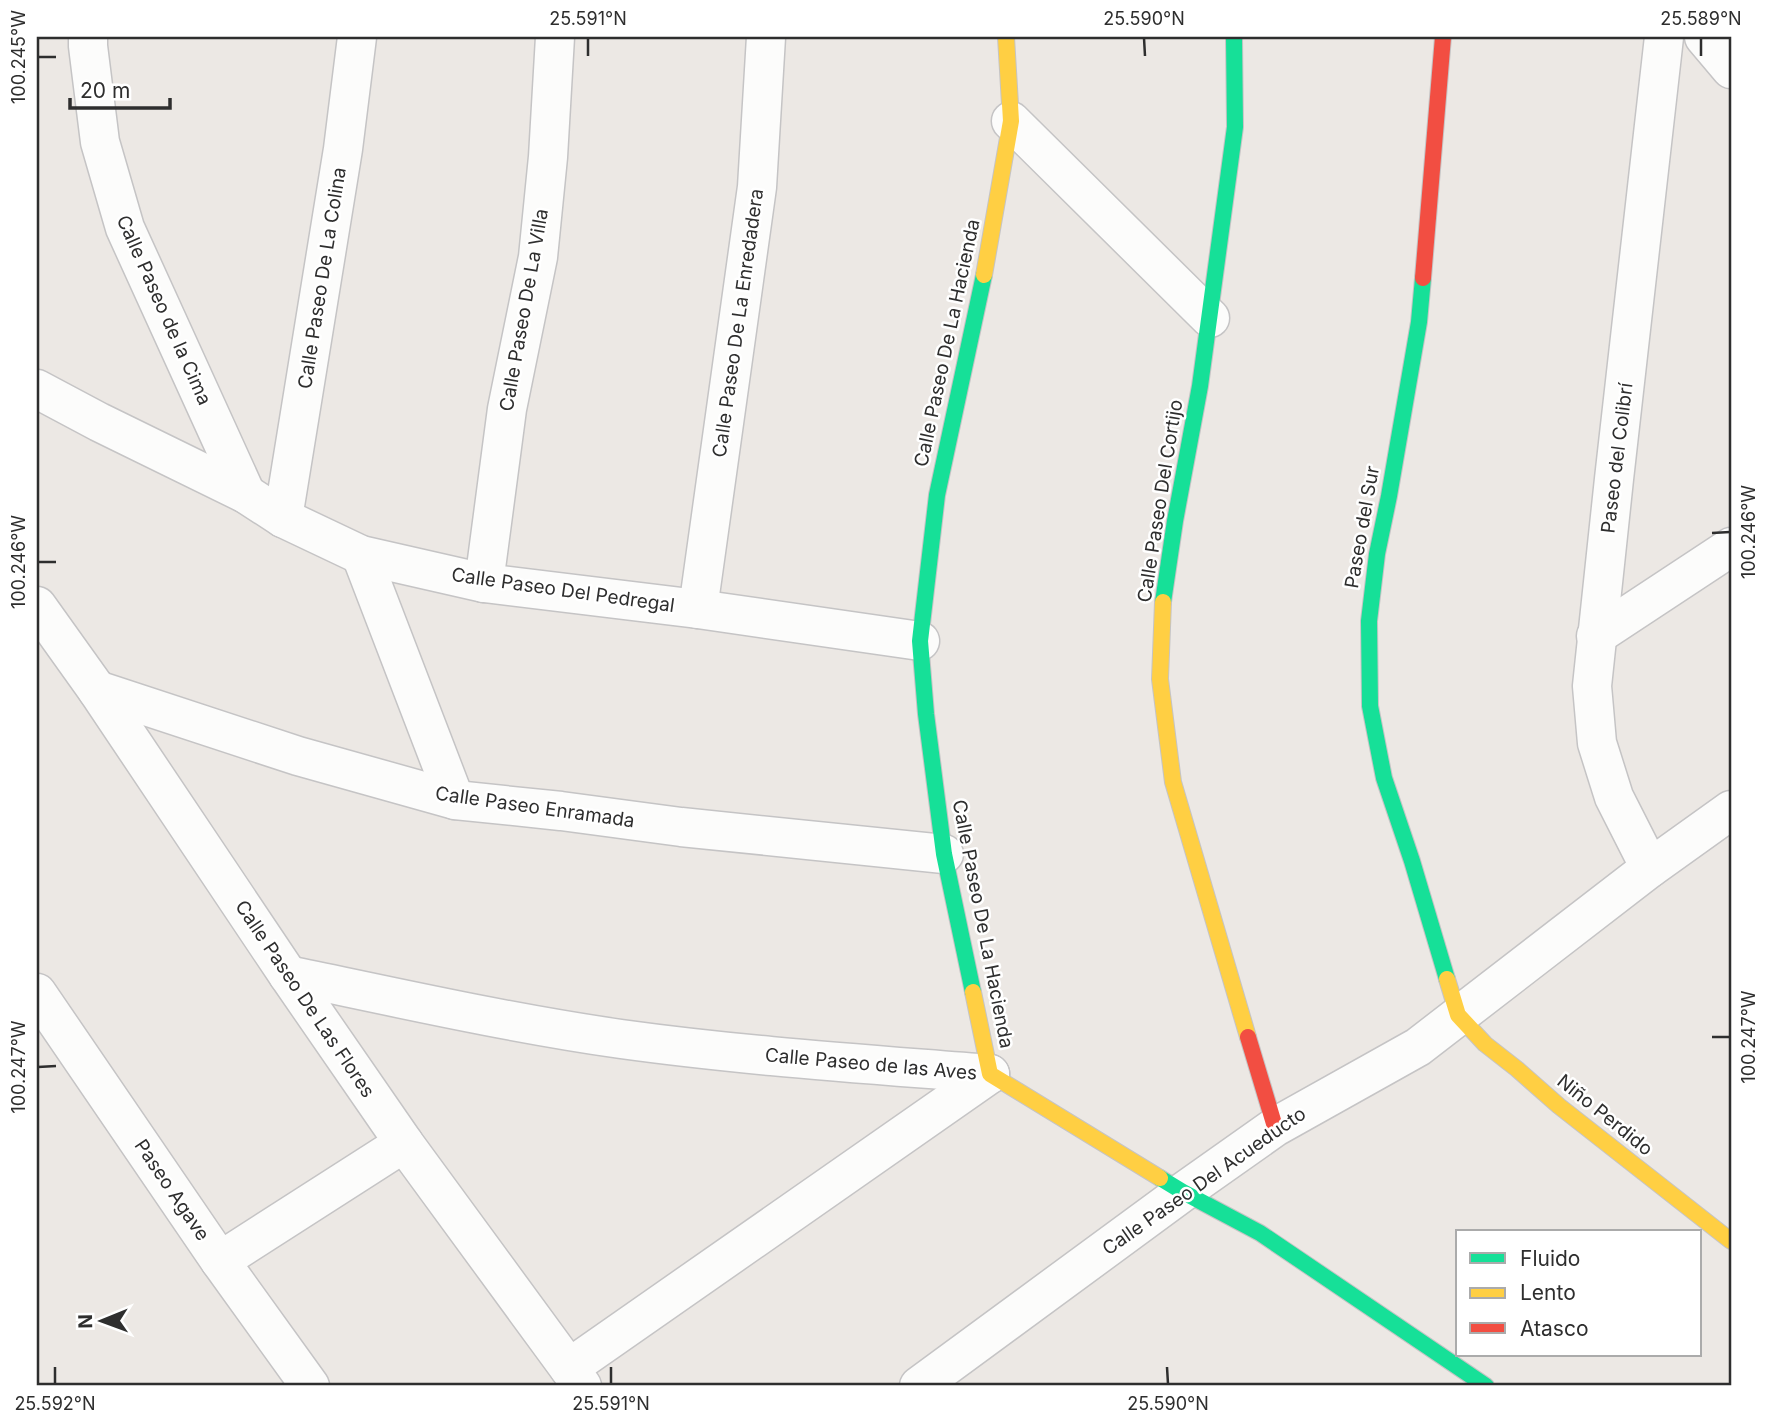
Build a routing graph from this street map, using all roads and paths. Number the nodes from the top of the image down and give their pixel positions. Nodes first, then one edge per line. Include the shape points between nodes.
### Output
1 (88, 37) edge
2 (357, 37) edge
3 (555, 37) edge
4 (766, 37) edge
5 (1006, 37) edge
6 (1234, 37) edge
7 (1443, 37) edge
8 (1664, 37) edge
9 (1704, 37) edge
10 (1731, 69) edge
11 (1011, 121) junction
12 (1210, 318) junction
13 (37, 389) edge
14 (246, 494) junction
15 (283, 518) junction
16 (1731, 547) edge
17 (361, 555) junction
18 (485, 583) junction
19 (37, 606) edge
20 (698, 609) junction
21 (1597, 636) junction
22 (920, 641) junction
23 (97, 690) junction
24 (455, 800) junction
25 (1731, 810) edge
26 (944, 855) junction
27 (1650, 868) junction
28 (288, 975) junction
29 (37, 993) edge
30 (1458, 1015) junction
31 (990, 1074) junction
32 (1275, 1127) junction
33 (404, 1143) junction
34 (1183, 1192) junction
35 (1731, 1241) edge
36 (220, 1261) junction
37 (575, 1377) edge
38 (310, 1386) edge
39 (919, 1386) edge
40 (1486, 1386) edge

1 - 14 street, Calle Paseo de la Cima via 100,142 125,228
2 - 15 street, Calle Paseo De La Colina
3 - 18 street, Calle Paseo De La Villa via 538,257 507,409
4 - 20 street, Calle Paseo De La Enredadera via 757,187
5 - 11 street, Calle Paseo De La Hacienda
6 - 12 street, Calle Paseo Del Cortijo via 1236,127
7 - 30 street, Paseo del Sur via 1419,322 1377,554 1369,645 1370,706 1384,778
8 - 21 street, Paseo del Colibrí
9 - 10 street
11 - 12 street
11 - 22 street, Calle Paseo De La Hacienda via 990,248 937,495
12 - 32 street, Calle Paseo Del Cortijo via 1163,595 1160,679 1173,782
13 - 14 street, Calle Paseo Del Pedregal
14 - 15 street, Calle Paseo Del Pedregal
15 - 17 street, Calle Paseo Del Pedregal
16 - 21 street
17 - 18 street, Calle Paseo Del Pedregal
17 - 24 street
18 - 20 street, Calle Paseo Del Pedregal
19 - 23 street, Calle Paseo De Las Flores
20 - 22 street, Calle Paseo Del Pedregal
21 - 27 street, Paseo del Colibrí via 1592,686 1597,743 1614,797
22 - 26 street, Calle Paseo De La Hacienda
23 - 24 street, Calle Paseo Enramada via 298,756
23 - 28 street, Calle Paseo De Las Flores
24 - 26 street, Calle Paseo Enramada
25 - 27 street, Calle Paseo Del Acueducto
26 - 31 street, Calle Paseo De La Hacienda
27 - 30 street, Calle Paseo Del Acueducto
28 - 31 street, Calle Paseo de las Aves via 500,1019 619,1038 724,1052
28 - 33 street, Calle Paseo De Las Flores
29 - 36 street, Paseo Agave
30 - 32 street, Calle Paseo Del Acueducto via 1418,1046
30 - 35 street, Niño Perdido via 1559,1106
31 - 34 street, Calle Paseo De La Hacienda
31 - 37 street, Calle Paseo de las Aves
32 - 34 street, Calle Paseo Del Acueducto
33 - 36 street
33 - 37 street, Calle Paseo De Las Flores
34 - 39 street, Calle Paseo Del Acueducto
34 - 40 street, Calle Paseo De La Hacienda via 1260,1233
36 - 38 street, Paseo Agave

